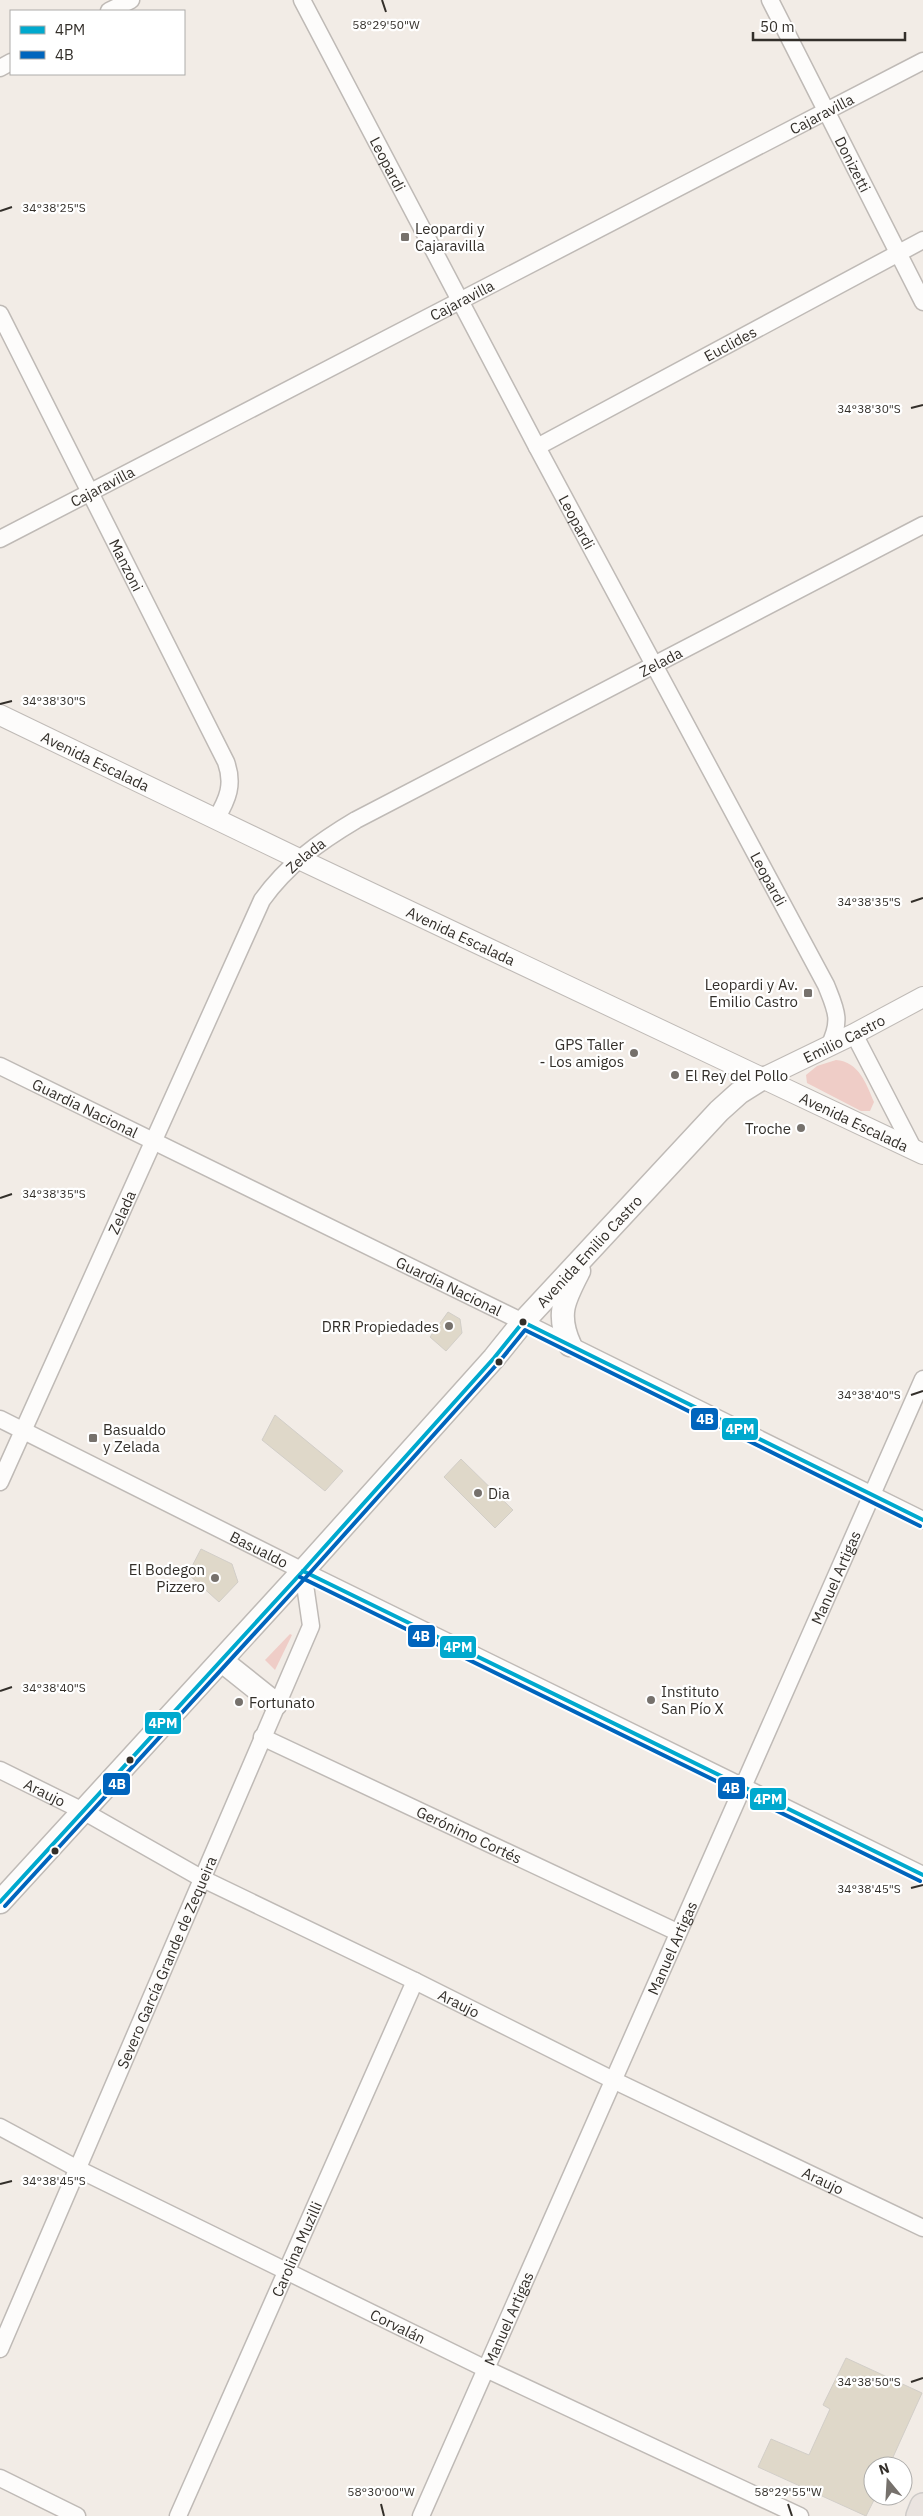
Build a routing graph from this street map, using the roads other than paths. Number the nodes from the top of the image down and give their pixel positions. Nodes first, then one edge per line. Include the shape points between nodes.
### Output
1 (131, 0) edge
2 (302, 0) edge
3 (770, 0) edge
4 (111, 10) edge
5 (923, 61) edge
6 (827, 110) junction
7 (923, 240) edge
8 (898, 253) junction
9 (461, 300) junction
10 (923, 302) edge
11 (0, 314) edge
12 (537, 447) junction
13 (90, 492) junction
14 (923, 525) edge
15 (0, 539) edge
16 (654, 666) junction
17 (0, 715) edge
18 (216, 819) junction
19 (298, 859) junction
20 (923, 997) edge
21 (854, 1034) junction
22 (829, 1046) junction
23 (0, 1066) edge
24 (763, 1078) junction
25 (154, 1141) junction
26 (919, 1152) edge
27 (590, 1250) junction
28 (523, 1322) junction
29 (570, 1345) junction
30 (923, 1379) edge
31 (0, 1419) edge
32 (24, 1430) junction
33 (0, 1482) edge
34 (871, 1494) junction
35 (923, 1520) edge
36 (303, 1571) junction
37 (222, 1660) junction
38 (276, 1704) junction
39 (262, 1737) junction
40 (0, 1770) edge
41 (743, 1786) junction
42 (83, 1811) junction
43 (923, 1874) edge
44 (201, 1878) junction
45 (0, 1902) edge
46 (677, 1932) junction
47 (415, 1980) junction
48 (614, 2080) junction
49 (0, 2127) edge
50 (78, 2169) junction
51 (923, 2228) edge
52 (286, 2269) junction
53 (0, 2350) edge
54 (486, 2369) junction
55 (0, 2478) edge
56 (923, 2506) edge
57 (77, 2516) edge
58 (178, 2516) edge
59 (421, 2516) edge
60 (800, 2516) edge
61 (919, 2516) edge

1 - 4 street
2 - 9 street, Leopardi
3 - 6 street, Donizetti
5 - 6 street, Cajaravilla
6 - 8 street, Donizetti
6 - 9 street, Cajaravilla
7 - 8 street, Euclides
8 - 10 street, Donizetti
8 - 12 street, Euclides
9 - 12 street, Leopardi
9 - 13 street, Cajaravilla
11 - 13 street, Manzoni
12 - 16 street, Leopardi
13 - 15 street, Cajaravilla
13 - 18 street, Manzoni via 226,762 230,788 227,801
14 - 16 street, Zelada
16 - 19 street, Zelada via 356,820
16 - 22 street, Leopardi via 826,984 838,1014 836,1031
17 - 18 street, Avenida Escalada
18 - 19 street, Avenida Escalada
19 - 24 street, Avenida Escalada
19 - 25 street, Zelada via 279,876 262,900
20 - 21 street, Emilio Castro
21 - 22 street, Emilio Castro
21 - 26 street
22 - 24 street, Emilio Castro
23 - 25 street, Guardia Nacional
24 - 26 street, Avenida Escalada
24 - 27 main road, Avenida Emilio Castro via 718,1111
25 - 28 street, Guardia Nacional
25 - 32 street, Zelada
27 - 28 main road, Avenida Emilio Castro
27 - 29 main road via 564,1304 563,1329
28 - 29 street, Guardia Nacional
28 - 36 main road, Avenida Emilio Castro
29 - 34 street, Guardia Nacional
30 - 34 street, Manuel Artigas
31 - 32 street, Basualdo
32 - 33 street, Zelada
32 - 36 street, Basualdo
34 - 35 street, Guardia Nacional
34 - 41 street, Manuel Artigas
36 - 37 main road, Avenida Emilio Castro
36 - 38 street, Severo García Grande de Zequeira via 311,1626
36 - 41 street, Basualdo
37 - 38 main road
37 - 42 main road, Avenida Emilio Castro
38 - 39 street, Severo García Grande de Zequeira
39 - 44 street, Severo García Grande de Zequeira
39 - 46 street, Gerónimo Cortés
40 - 42 street, Araujo
41 - 43 street, Basualdo
41 - 46 street, Manuel Artigas
42 - 44 street, Araujo
42 - 45 main road, Avenida Emilio Castro
44 - 47 street, Araujo
44 - 50 street, Severo García Grande de Zequeira
46 - 48 street, Manuel Artigas
47 - 48 street, Araujo
47 - 52 street, Carolina Muzilli
48 - 51 street, Araujo
48 - 54 street, Manuel Artigas
49 - 50 street, Corvalán
50 - 52 street, Corvalán
50 - 53 street, Severo García Grande de Zequeira
52 - 54 street, Corvalán
52 - 58 street, Carolina Muzilli
54 - 59 street, Manuel Artigas
54 - 60 street, Corvalán
55 - 57 street
56 - 61 main road

